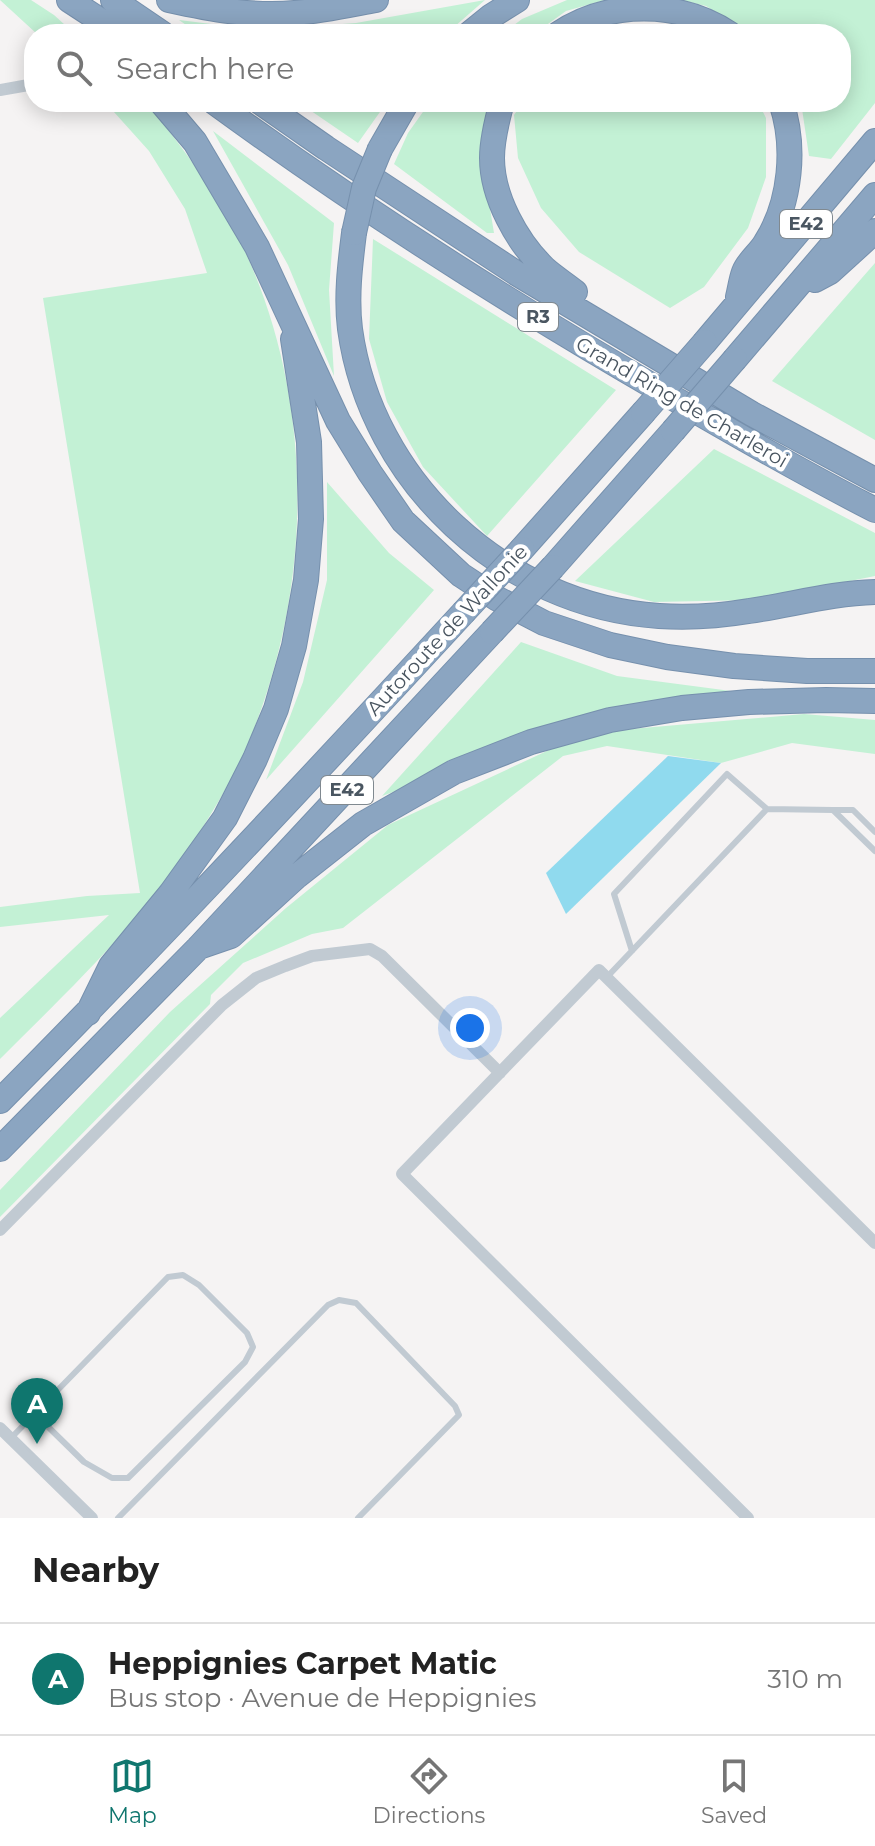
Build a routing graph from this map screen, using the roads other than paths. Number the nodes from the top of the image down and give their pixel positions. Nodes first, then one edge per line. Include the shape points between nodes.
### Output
1 (69, 0) edge
2 (113, 0) edge
3 (169, 0) edge
4 (376, 0) edge
5 (517, 0) edge
6 (88, 24) edge
7 (106, 24) edge
8 (148, 24) edge
9 (481, 24) edge
10 (576, 24) edge
11 (714, 24) edge
12 (24, 86) edge
13 (0, 90) edge
14 (170, 112) edge
15 (228, 112) edge
16 (274, 112) edge
17 (401, 112) edge
18 (500, 112) edge
19 (783, 112) edge
20 (875, 141) edge
21 (875, 195) edge
22 (875, 231) edge
23 (795, 290) junction
24 (735, 307) junction
25 (289, 313) junction
26 (596, 319) junction
27 (844, 464) junction
28 (875, 471) edge
29 (875, 480) edge
30 (875, 510) edge
31 (875, 592) edge
32 (875, 671) edge
33 (875, 701) edge
34 (767, 809) junction
35 (833, 810) junction
36 (875, 832) edge
37 (875, 851) edge
38 (199, 947) junction
39 (632, 951) junction
40 (606, 978) junction
41 (88, 1013) junction
42 (500, 1073) junction
43 (0, 1101) edge
44 (0, 1149) edge
45 (0, 1230) edge
46 (875, 1243) edge
47 (34, 1413) junction
48 (0, 1428) edge
49 (11, 1438) junction
50 (92, 1518) edge
51 (118, 1518) edge
52 (358, 1518) edge
53 (748, 1518) edge

1 - 6 highway
1 - 7 highway
2 - 8 highway
3 - 4 highway via 214,10 294,14
5 - 9 highway
10 - 11 highway via 627,7 670,8
12 - 13 street
14 - 25 highway via 195,142
15 - 30 highway, Grand Ring de Charleroi / R3 via 533,314
16 - 26 highway, Grand Ring de Charleroi / R3 via 516,273
17 - 31 highway, bridge via 364,188 349,280 350,327 356,363 384,435 430,502 482,551 515,573 561,595 609,609 699,617
18 - 26 highway via 492,160 513,226 533,256 579,295
19 - 24 highway via 790,143 782,208 767,241 744,271
20 - 24 highway, Autoroute de Wallonie / E42
21 - 23 highway, Autoroute de Wallonie / E42
22 - 23 highway via 830,272
23 - 38 highway, Autoroute de Wallonie / E42, bridge via 553,567
24 - 41 highway, Autoroute de Wallonie / E42, bridge via 522,549
25 - 32 highway via 338,421 403,521 461,575 496,598 544,623 667,657 807,671
25 - 41 highway via 309,442 311,519 297,633 276,709 225,818 111,966
26 - 27 highway, Grand Ring de Charleroi / R3
27 - 28 highway
27 - 29 highway, Grand Ring de Charleroi / R3
33 - 38 highway via 682,708 610,720 531,742 454,772 363,824 231,936
34 - 35 lane
34 - 39 lane
34 - 39 lane via 727,774 614,894
35 - 36 lane via 853,810
35 - 37 lane
38 - 44 highway, Autoroute de Wallonie / E42
39 - 40 lane
40 - 42 street via 599,970
40 - 46 street
41 - 43 highway, Autoroute de Wallonie / E42
42 - 45 street via 382,956 370,949 312,956 256,978 222,1005
42 - 53 street via 402,1174
47 - 47 lane via 168,1277 183,1275 199,1285 247,1333 253,1347 245,1362 128,1478 112,1478 84,1462
47 - 49 lane
48 - 49 street
49 - 50 street
51 - 52 lane via 328,1305 339,1300 356,1303 459,1415

